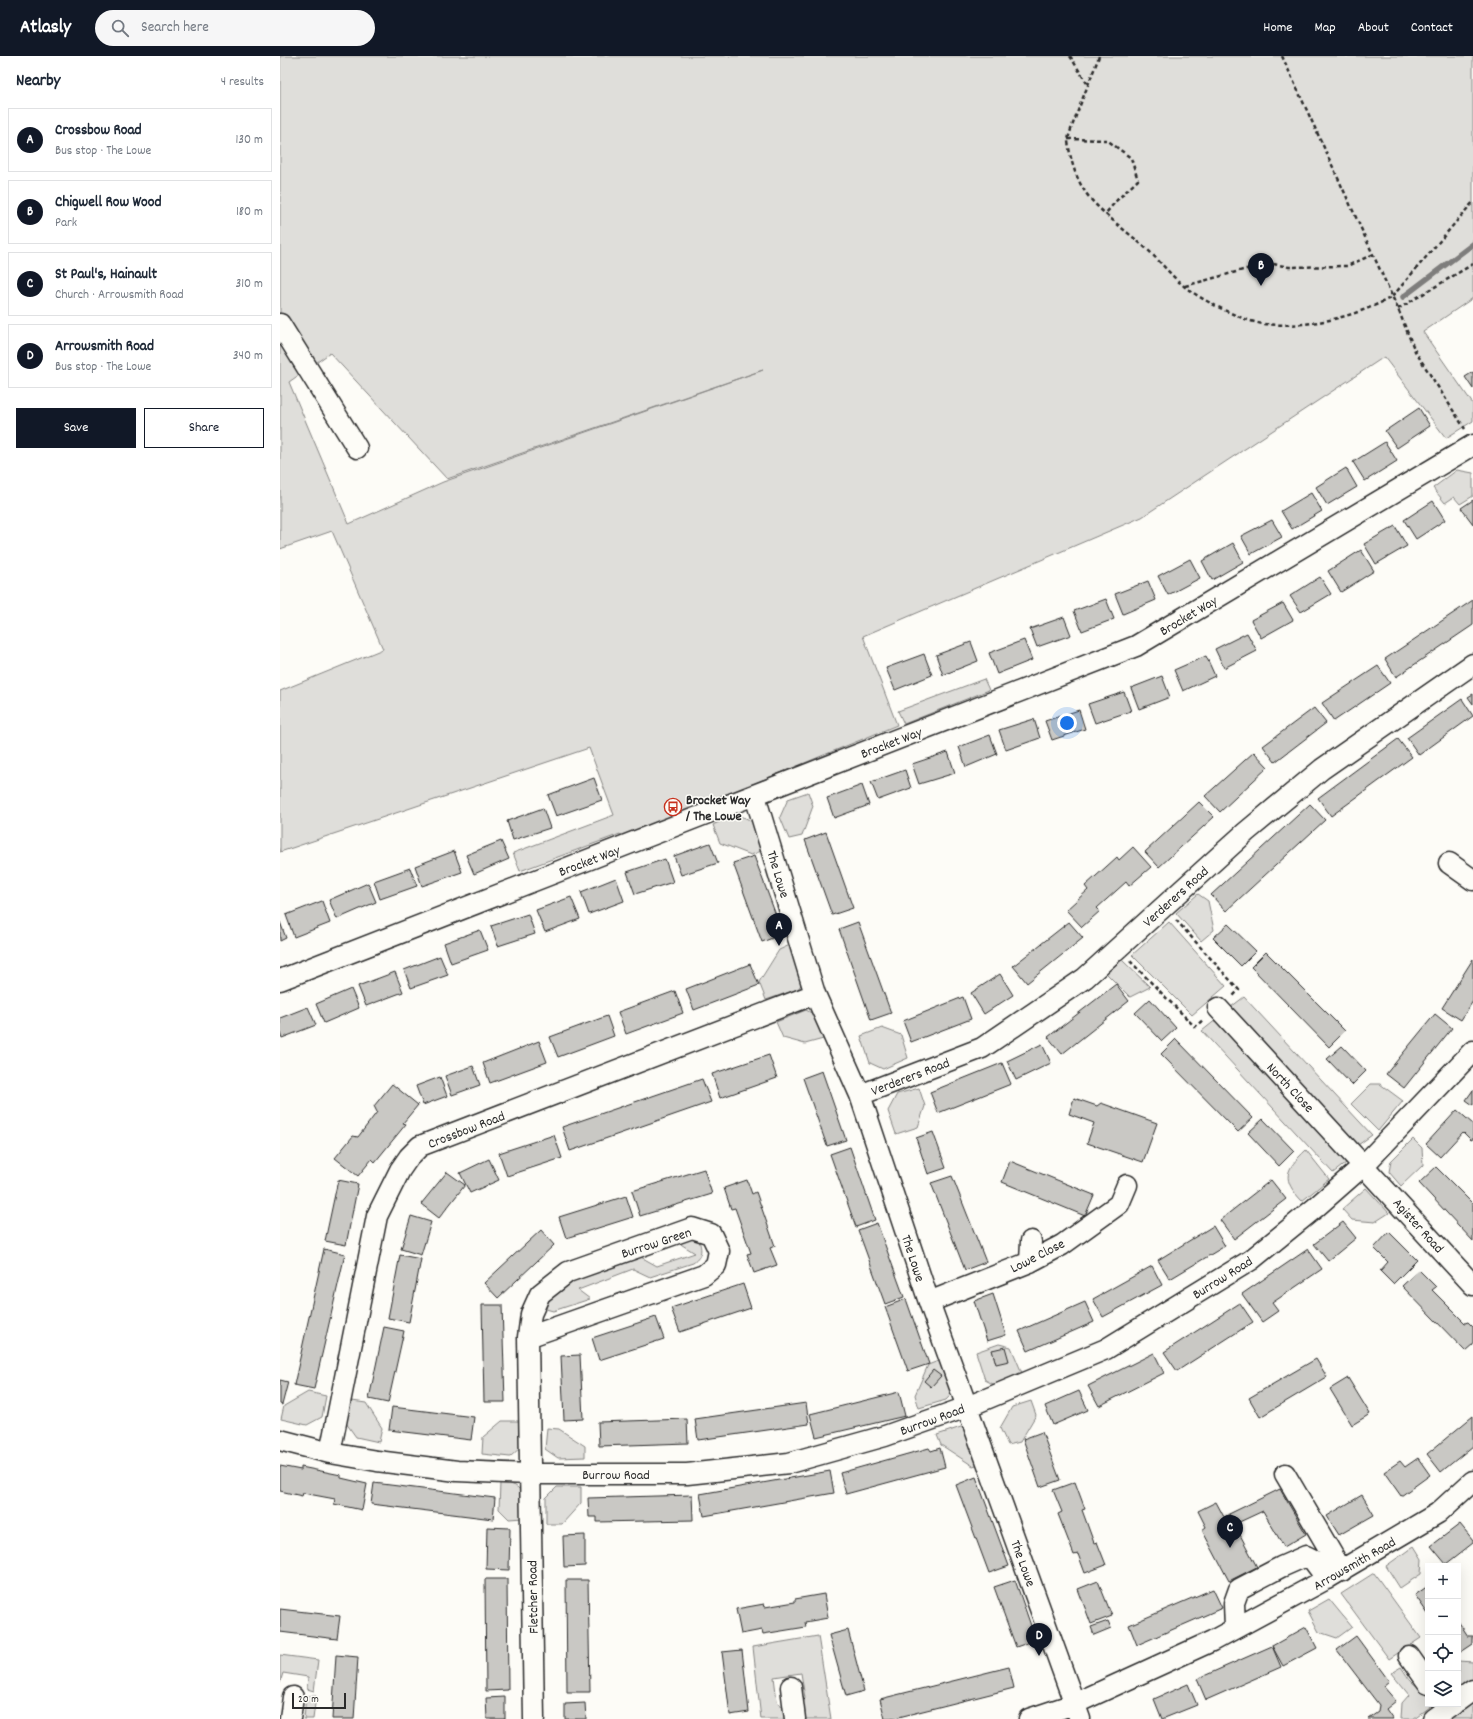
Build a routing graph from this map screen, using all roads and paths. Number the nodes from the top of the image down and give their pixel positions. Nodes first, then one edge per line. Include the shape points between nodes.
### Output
1 (1070, 56) edge
2 (1099, 56) edge
3 (1282, 56) edge
4 (1089, 86) junction
5 (1068, 140) junction
6 (1473, 202) edge
7 (1106, 213) junction
8 (1374, 254) junction
9 (1473, 264) edge
10 (1184, 286) junction
11 (1392, 297) junction
12 (1398, 309) junction
13 (280, 324) edge
14 (1471, 440) edge
15 (356, 448) dead end
16 (1473, 664) edge
17 (755, 796) junction
18 (1449, 863) dead end
19 (1473, 880) edge
20 (1164, 906) junction
21 (1118, 948) junction
22 (280, 980) edge
23 (815, 994) junction
24 (1218, 1008) junction
25 (1473, 1051) edge
26 (860, 1095) junction
27 (1364, 1165) junction
28 (1127, 1185) dead end
29 (1031, 1241) dead end
30 (1030, 1262) junction
31 (1473, 1285) edge
32 (929, 1302) junction
33 (528, 1337) junction
34 (968, 1407) junction
35 (280, 1440) edge
36 (330, 1453) junction
37 (530, 1474) junction
38 (1285, 1474) dead end
39 (1473, 1481) edge
40 (1335, 1575) junction
41 (1235, 1628) junction
42 (1409, 1656) dead end
43 (1425, 1679) edge
44 (791, 1687) dead end
45 (1473, 1690) edge
46 (293, 1697) dead end
47 (1461, 1698) edge
48 (1077, 1711) edge
49 (290, 1719) edge
50 (534, 1719) edge
51 (795, 1719) edge
52 (1029, 1719) edge

1 - 4 path
2 - 4 path
3 - 8 path
4 - 5 path
5 - 7 path via 1076,174 1084,191
5 - 7 path via 1107,140 1131,158 1138,180
6 - 11 path
7 - 10 path
8 - 10 path via 1347,266 1289,267 1273,264
8 - 11 path
9 - 12 path
10 - 11 path via 1223,310 1262,324 1301,324 1351,315
11 - 12 path
12 - 14 path via 1415,351
13 - 15 street
14 - 17 street, Brocket Way via 1136,646
16 - 20 street, Verderers Road via 1322,769 1246,832
17 - 22 street, Brocket Way
17 - 23 street, The Lowe
18 - 19 street
20 - 21 street, Verderers Road
20 - 24 path via 1239,990
21 - 24 path via 1195,1027
21 - 26 street, Verderers Road via 1085,978 982,1048
23 - 26 street, The Lowe
23 - 36 street, Crossbow Road via 420,1146 400,1170 377,1216
24 - 27 street, North Close
25 - 27 street, Burrow Road
26 - 32 street, The Lowe
27 - 31 street, Agister Road
27 - 34 street, Burrow Road via 1251,1260 1112,1345
28 - 30 street, Lowe Close via 1119,1204 1062,1244
29 - 30 street
30 - 32 street, Lowe Close
32 - 34 street, The Lowe
33 - 33 street, Burrow Green via 531,1314 540,1294 568,1272 692,1228 711,1234 720,1251 716,1265 704,1275
33 - 37 street, Burrow Green
34 - 37 street, Burrow Road via 885,1436 789,1463 687,1474
34 - 48 street, The Lowe
35 - 36 street, Burrow Road
36 - 37 street, Burrow Road via 457,1471
37 - 50 street, Fletcher Road
38 - 40 street
39 - 40 street, Arrowsmith Road via 1438,1513
40 - 41 street, Arrowsmith Road
40 - 41 street via 1306,1556 1280,1567 1239,1589 1234,1603
41 - 48 street, Arrowsmith Road
42 - 43 street
44 - 51 street
45 - 47 street
46 - 49 street
48 - 52 street, Arrowsmith Road

